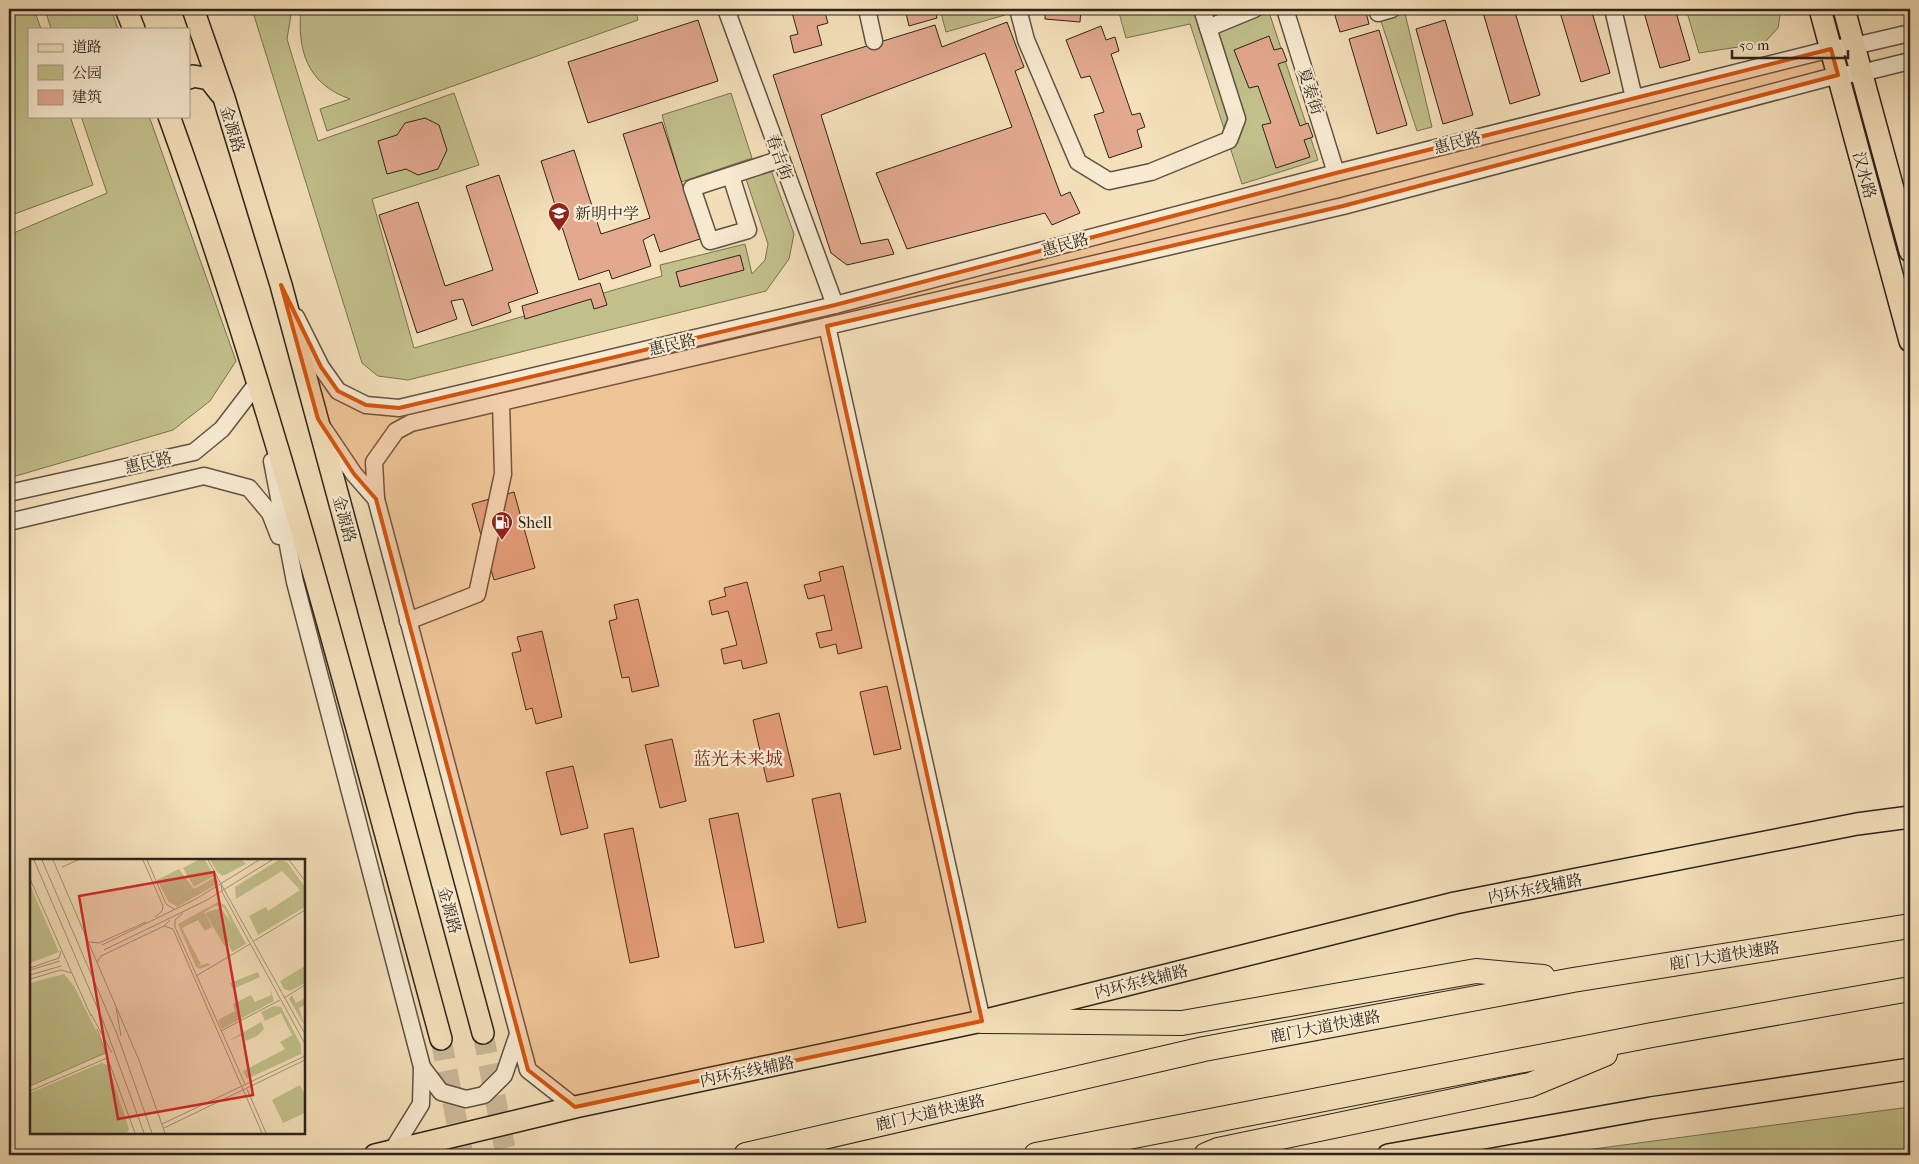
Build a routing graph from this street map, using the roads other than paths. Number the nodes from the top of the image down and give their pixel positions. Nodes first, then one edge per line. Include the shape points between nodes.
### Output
1 (126, 9) edge
2 (193, 9) edge
3 (210, 9) edge
4 (726, 9) edge
5 (867, 9) edge
6 (1018, 9) edge
7 (1202, 9) edge
8 (1254, 9) edge
9 (1285, 9) edge
10 (1613, 9) edge
11 (1820, 9) edge
12 (1844, 9) edge
13 (134, 28) edge
14 (1208, 28) junction
15 (1910, 33) edge
16 (874, 41) dead end
17 (1854, 46) junction
18 (1831, 48) junction
19 (208, 51) junction
20 (1910, 61) edge
21 (1861, 73) junction
22 (1838, 75) junction
23 (190, 77) edge
24 (224, 98) junction
25 (1634, 98) junction
26 (170, 118) edge
27 (781, 159) junction
28 (1336, 172) junction
29 (731, 176) dead end
30 (1910, 251) edge
31 (280, 285) junction
32 (835, 305) junction
33 (827, 326) junction
34 (1910, 340) edge
35 (258, 382) junction
36 (500, 402) junction
37 (318, 419) junction
38 (9, 494) edge
39 (376, 499) junction
40 (9, 522) edge
41 (293, 571) junction
42 (408, 621) junction
43 (1910, 817) edge
44 (1910, 926) edge
45 (1572, 980) junction
46 (1910, 989) edge
47 (982, 1021) junction
48 (483, 1033) tunnel mouth
49 (1652, 1035) junction
50 (517, 1037) junction
51 (441, 1039) tunnel mouth
52 (422, 1067) junction
53 (1910, 1069) edge
54 (575, 1108) junction
55 (383, 1153) edge
56 (746, 1155) edge
57 (1036, 1155) edge
58 (1206, 1155) edge
59 (1389, 1155) edge

1 - 13 main road
2 - 19 main road, 金源路
3 - 19 main road
4 - 27 street, 春吉街
5 - 16 street
6 - 14 street via 1026,40 1078,162 1109,181 1151,172 1229,140 1237,119
7 - 14 street
8 - 14 street
9 - 28 street, 夏泰街
10 - 25 street
11 - 18 main road, 汉水路
12 - 17 main road, 汉水路
15 - 17 street, 惠民路
17 - 18 street, 惠民路
17 - 21 main road, 汉水路
18 - 22 main road, 汉水路
18 - 25 street, 惠民路
19 - 24 main road, 金源路
20 - 21 street, 惠民路
21 - 22 street, 惠民路
21 - 30 main road, 汉水路
22 - 33 street, 惠民路 via 1343,206
22 - 34 main road, 汉水路
23 - 24 main road via 209,79
24 - 31 main road, 金源路
25 - 28 street, 惠民路
26 - 35 main road
27 - 29 street
27 - 32 street, 春吉街
28 - 32 street, 惠民路
31 - 32 street, 惠民路 via 321,367 338,391 366,406 399,408
31 - 37 main road, 金源路
33 - 36 street, 惠民路
33 - 47 street
35 - 38 street, 惠民路 via 222,430 194,452
35 - 41 street
35 - 51 main road via 299,518
36 - 39 street, 惠民路 via 411,423 396,431 374,462
36 - 42 street via 503,474 478,594
37 - 39 street via 354,474
37 - 48 main road, 金源路
39 - 42 street, 惠民路
40 - 41 street via 204,476 249,488 270,513
41 - 52 street
42 - 50 street, 惠民路
43 - 47 main road, 内环东线辅路 via 1858,824 1455,904
44 - 45 highway, 鹿门大道快速路
45 - 47 highway via 1476,971 1182,1023
45 - 56 highway, 鹿门大道快速路 via 1204,1049
46 - 49 highway
47 - 54 main road, 内环东线辅路
49 - 57 highway
49 - 58 highway via 1530,1085
50 - 52 street via 504,1075 484,1095 466,1099 441,1092
50 - 54 street, 惠民路 via 528,1070
52 - 55 street via 421,1104
53 - 59 main road via 1651,1108
54 - 55 main road, 内环东线辅路

